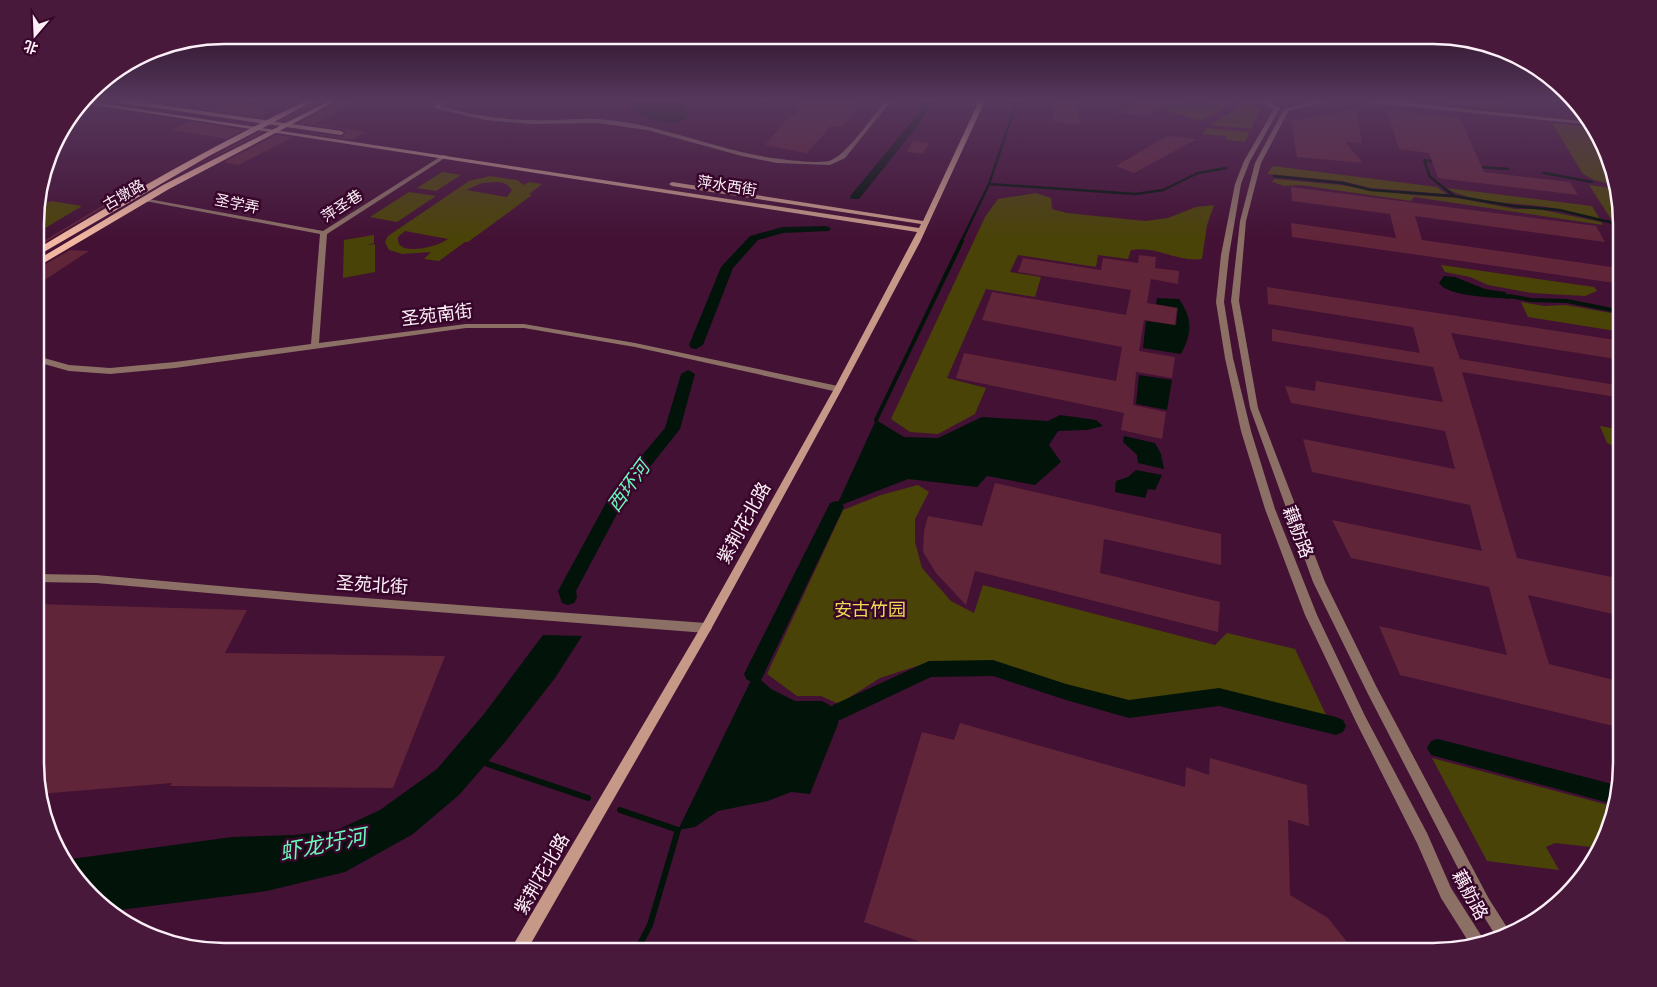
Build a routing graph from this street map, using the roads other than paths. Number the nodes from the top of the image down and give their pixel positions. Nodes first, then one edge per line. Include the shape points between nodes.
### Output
1 (219, 147) edge
2 (243, 147) edge
3 (387, 147) edge
4 (435, 147) edge
5 (713, 147) edge
6 (851, 147) edge
7 (960, 147) edge
8 (1256, 147) edge
9 (1265, 147) edge
10 (445, 156) junction
11 (145, 199) junction
12 (923, 227) junction
13 (324, 233) junction
14 (44, 249) edge
15 (44, 260) edge
16 (315, 347) junction
17 (44, 361) edge
18 (838, 389) junction
19 (44, 578) edge
20 (706, 628) junction
21 (1501, 930) edge
22 (1475, 938) edge
23 (522, 943) edge

1 - 14 main road, 古墩路
2 - 11 main road, 古墩路
3 - 10 main road, 萍水西街
4 - 12 main road, 萍水西街 via 816,206
5 - 6 street via 751,156 830,163 843,157
7 - 12 main road, 紫荆花北路
8 - 22 street, 藕舫路 via 1238,184 1220,302 1246,432 1270,509 1311,615 1446,893
9 - 21 street, 藕舫路 via 1254,174 1243,222 1235,301 1254,408 1319,582 1372,690
10 - 12 main road, 萍水西街 via 860,221
10 - 13 street, 萍圣巷
11 - 13 street, 圣学弄
11 - 15 main road, 古墩路
12 - 18 main road, 紫荆花北路
13 - 16 street, 萍圣巷
16 - 17 street, 圣苑南街 via 110,371 69,368
16 - 18 street, 圣苑南街 via 466,326 524,326 635,345
18 - 20 main road, 紫荆花北路
19 - 20 street, 圣苑北街 via 96,579
20 - 23 main road, 紫荆花北路

